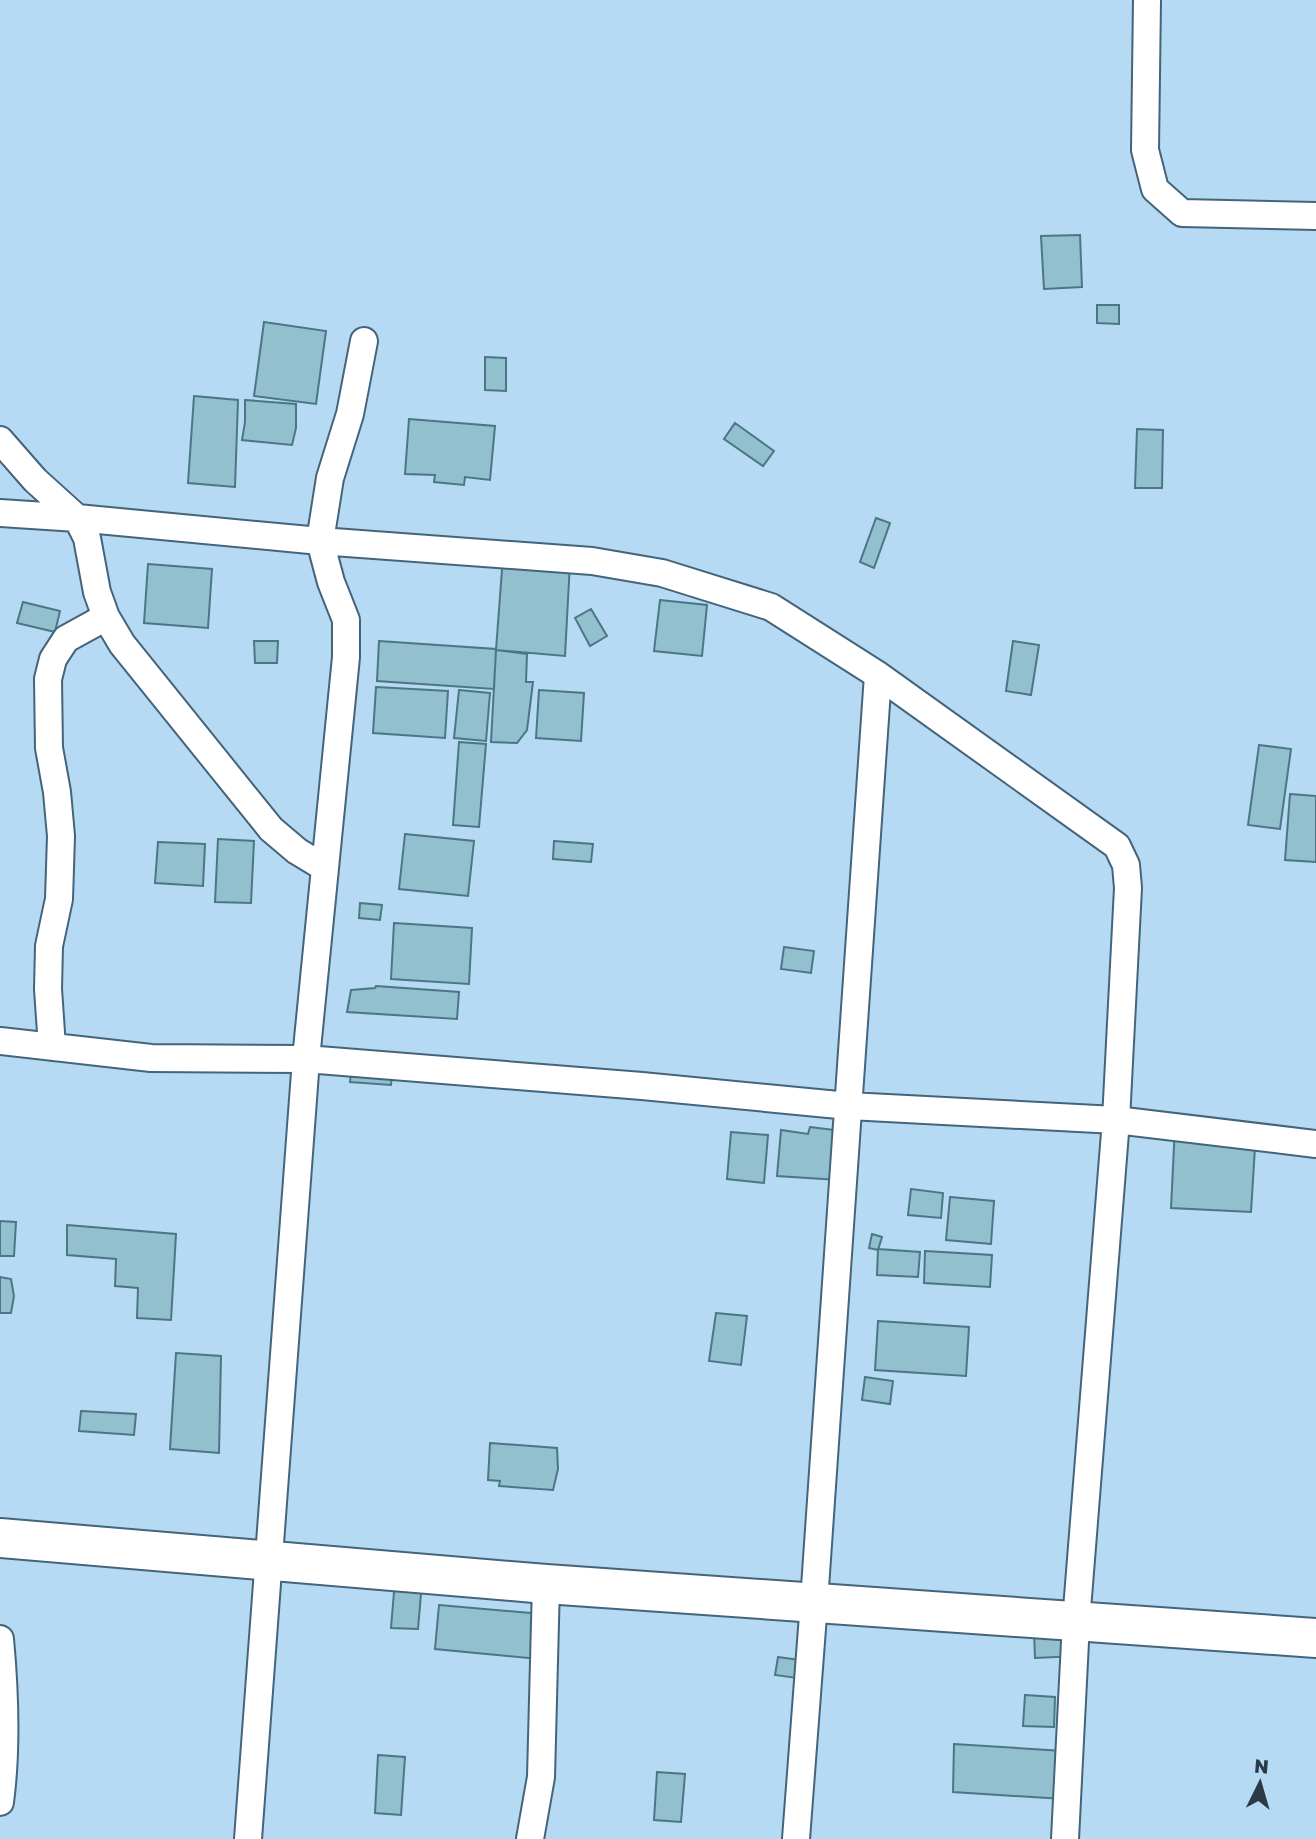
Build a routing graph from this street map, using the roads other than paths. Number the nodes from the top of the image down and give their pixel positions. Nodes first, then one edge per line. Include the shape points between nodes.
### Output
1 (1147, 0) edge
2 (1316, 216) edge
3 (364, 341) dead end
4 (0, 440) edge
5 (0, 513) edge
6 (77, 518) junction
7 (320, 541) junction
8 (106, 617) junction
9 (878, 675) junction
10 (325, 868) junction
11 (0, 1041) edge
12 (52, 1047) junction
13 (306, 1059) junction
14 (849, 1106) junction
15 (1116, 1120) junction
16 (1316, 1144) edge
17 (0, 1538) edge
18 (269, 1560) junction
19 (546, 1584) junction
20 (814, 1602) junction
21 (1076, 1622) junction
22 (1316, 1638) edge
23 (0, 1639) edge
24 (0, 1802) edge
25 (248, 1839) edge
26 (530, 1839) edge
27 (796, 1839) edge
28 (1065, 1839) edge

1 - 2 street via 1145,150 1155,189 1182,213
3 - 7 street via 350,414 330,478
4 - 6 street
5 - 6 street
6 - 7 street
6 - 8 street via 87,538
7 - 9 street via 592,561 662,573 771,607
7 - 10 street via 346,620
8 - 10 street via 122,644 271,829
8 - 12 street via 66,639 53,659 48,679 49,748 61,836 59,899 49,946
9 - 14 street
9 - 15 street via 1117,846 1126,865 1128,888
10 - 13 street
11 - 12 street
12 - 13 street via 151,1058
13 - 14 street
13 - 18 street
14 - 15 street
14 - 20 street
15 - 16 street
15 - 21 street
17 - 18 street
18 - 19 street
18 - 25 street
19 - 20 street
19 - 26 street via 541,1777
20 - 21 street
20 - 27 street
21 - 22 street
21 - 28 street
23 - 24 street via 4,1740

